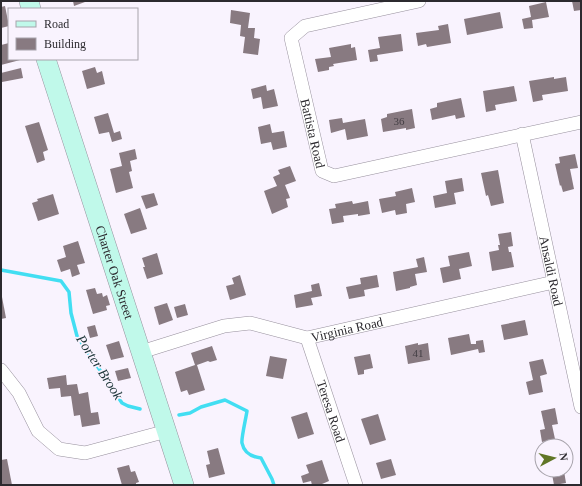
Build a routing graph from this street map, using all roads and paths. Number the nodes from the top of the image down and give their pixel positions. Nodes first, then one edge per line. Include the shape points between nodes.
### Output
1 (419, 1) edge
2 (46, 60) edge
3 (581, 122) edge
4 (522, 134) junction
5 (554, 282) junction
6 (307, 338) junction
7 (141, 352) junction
8 (1, 370) edge
9 (581, 406) edge
10 (167, 431) junction
11 (184, 485) edge
12 (356, 485) edge

1 - 4 street, Battista Road via 305,26 291,38 322,171 334,176
2 - 7 main road, Charter Oak Street
3 - 4 street, Battista Road
4 - 5 street, Ansaldi Road
5 - 6 street, Virginia Road
5 - 9 street, Ansaldi Road
6 - 7 street, Virginia Road via 250,323 224,326
6 - 12 street, Teresa Road
7 - 10 main road, Charter Oak Street
8 - 10 street via 19,393 38,431 59,449 85,453
10 - 11 main road, Charter Oak Street

